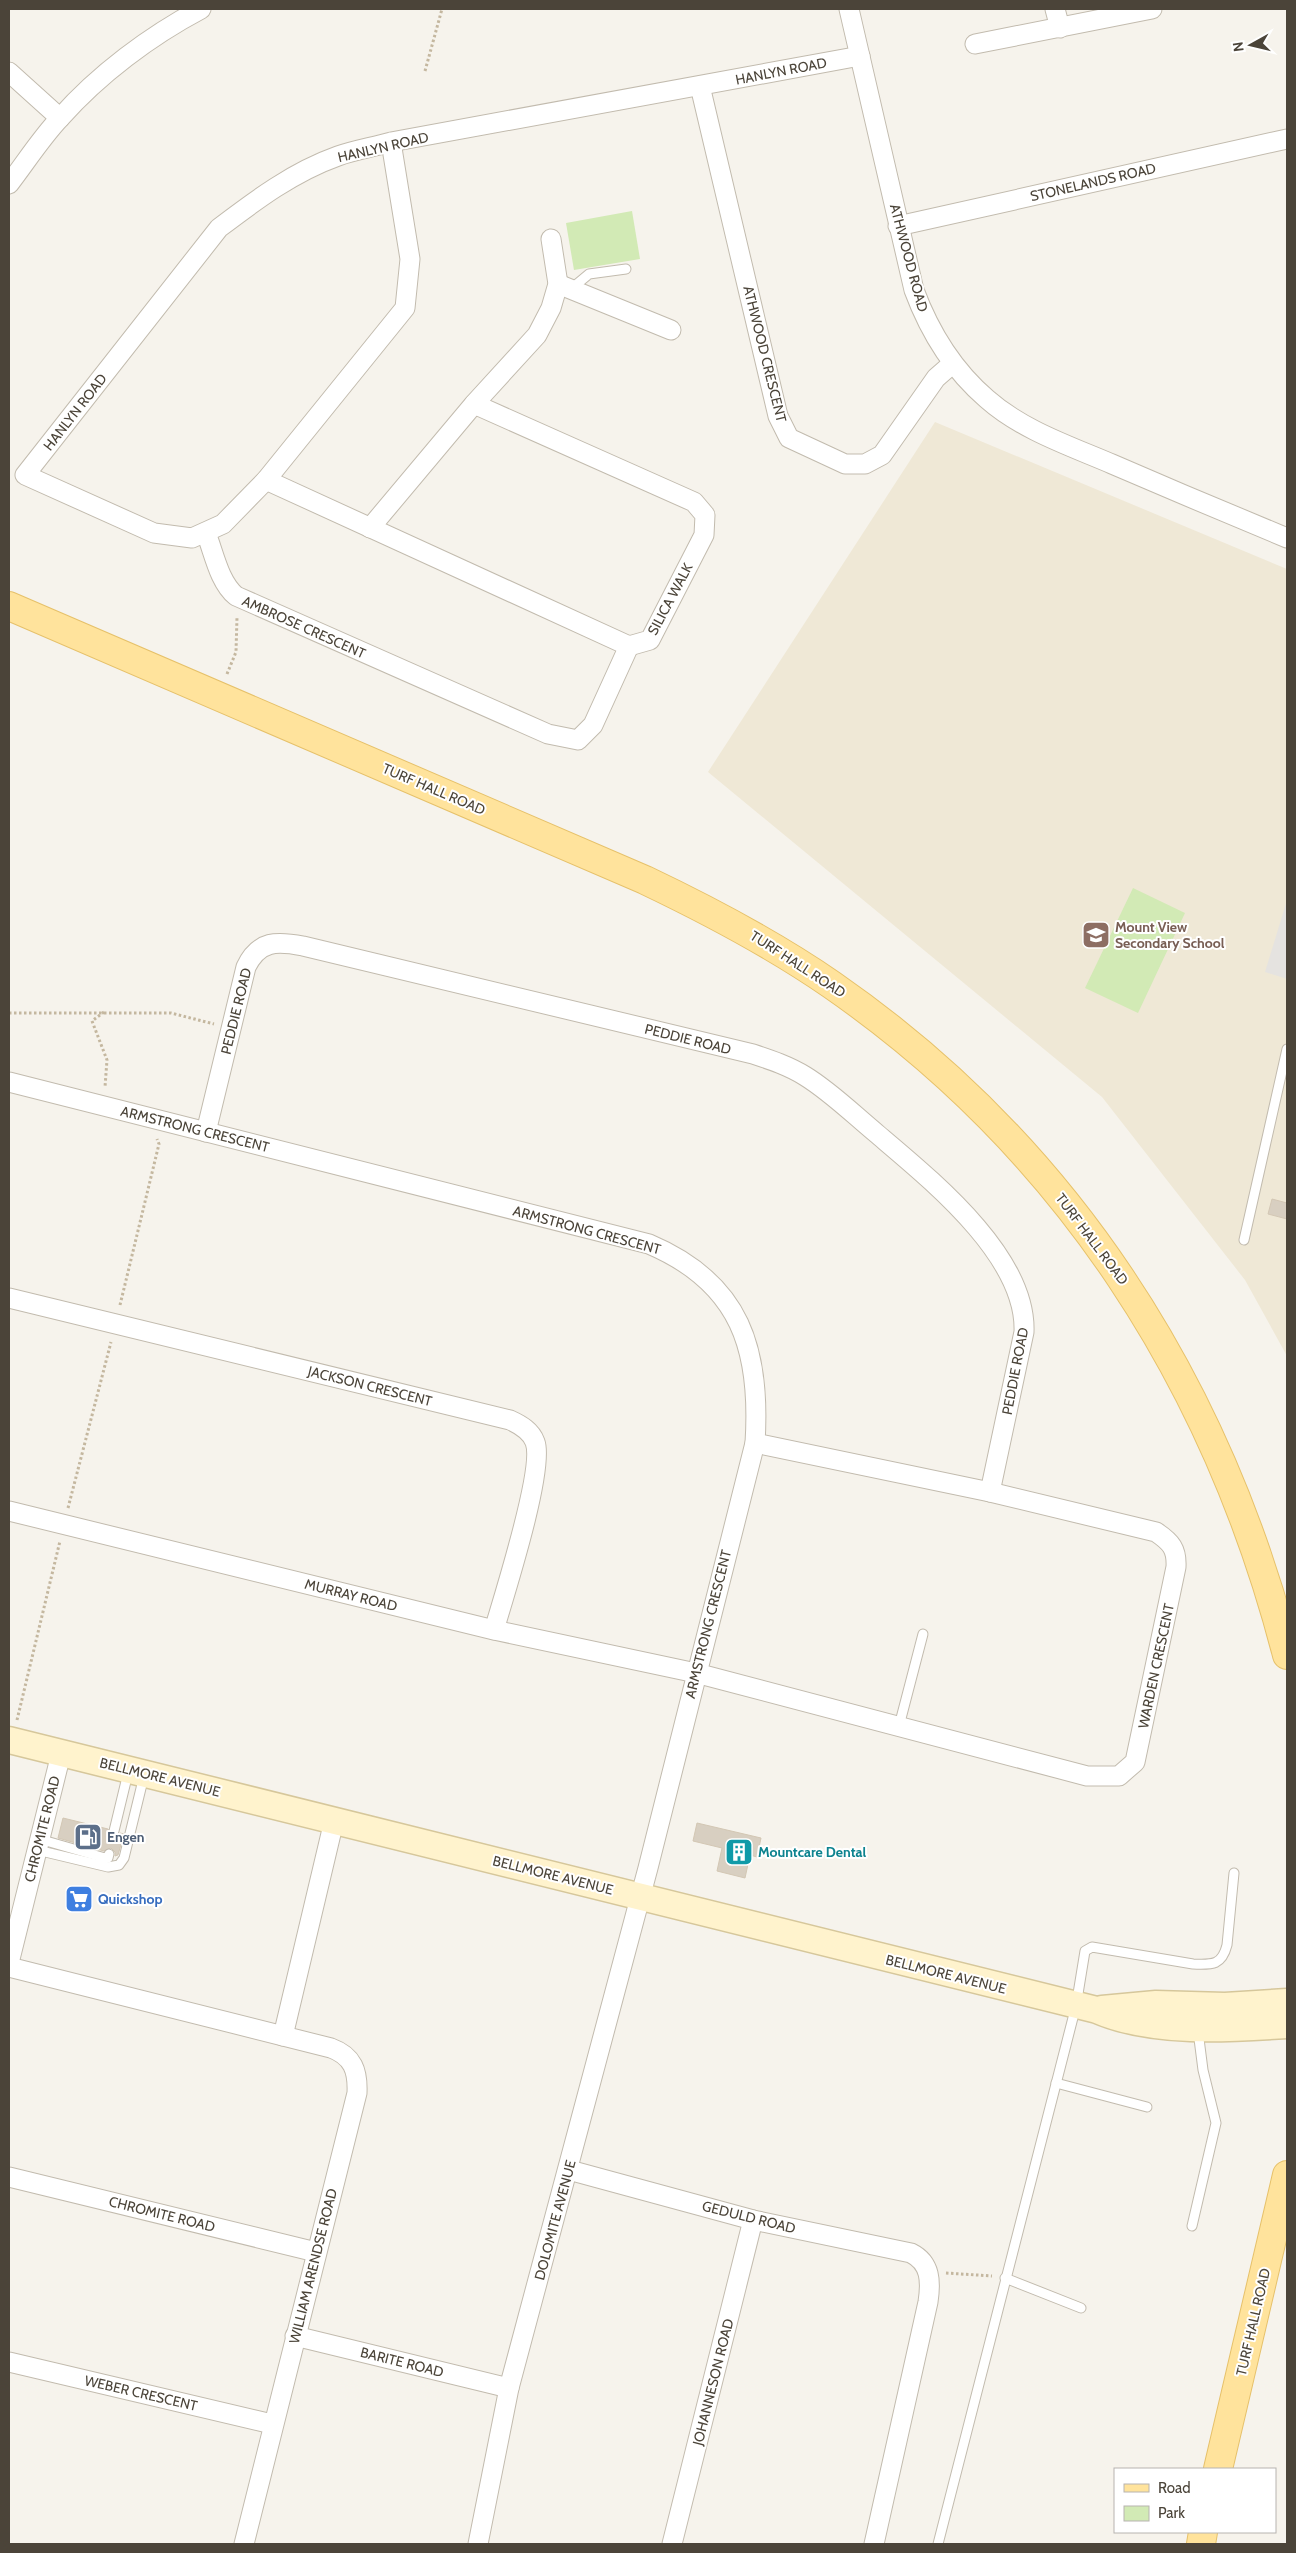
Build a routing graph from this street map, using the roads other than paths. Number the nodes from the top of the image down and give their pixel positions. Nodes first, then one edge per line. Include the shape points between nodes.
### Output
1 (201, 9) edge
2 (849, 9) edge
3 (1056, 9) edge
4 (1152, 9) edge
5 (1060, 28) junction
6 (975, 44) dead end
7 (860, 56) junction
8 (9, 72) edge
9 (700, 86) junction
10 (60, 118) junction
11 (1287, 138) edge
12 (391, 142) junction
13 (9, 184) edge
14 (898, 226) junction
15 (552, 239) dead end
16 (626, 269) dead end
17 (564, 286) junction
18 (671, 330) dead end
19 (952, 364) junction
20 (474, 404) junction
21 (17, 472) edge
22 (266, 480) junction
23 (370, 528) junction
24 (206, 533) junction
25 (1287, 538) edge
26 (9, 606) edge
27 (629, 646) junction
28 (1287, 1049) edge
29 (9, 1082) edge
30 (206, 1132) junction
31 (1244, 1240) dead end
32 (9, 1298) edge
33 (755, 1443) junction
34 (990, 1492) junction
35 (9, 1511) edge
36 (494, 1630) junction
37 (923, 1634) dead end
38 (1287, 1655) edge
39 (696, 1673) junction
40 (899, 1726) junction
41 (12, 1733) edge
42 (61, 1754) junction
43 (137, 1771) junction
44 (334, 1821) junction
45 (114, 1831) dead end
46 (38, 1844) junction
47 (109, 1854) dead end
48 (1234, 1873) dead end
49 (638, 1897) junction
50 (9, 1963) edge
51 (9, 1967) edge
52 (1287, 2002) edge
53 (1086, 2008) junction
54 (1287, 2025) edge
55 (1198, 2027) junction
56 (283, 2036) junction
57 (1056, 2083) junction
58 (1147, 2107) dead end
59 (569, 2170) junction
60 (1287, 2175) edge
61 (9, 2177) edge
62 (753, 2220) junction
63 (1192, 2226) dead end
64 (316, 2252) junction
65 (1004, 2278) junction
66 (1081, 2308) dead end
67 (296, 2336) junction
68 (9, 2362) edge
69 (509, 2388) junction
70 (272, 2424) junction
71 (1218, 2468) edge
72 (244, 2544) edge
73 (478, 2544) edge
74 (672, 2544) edge
75 (874, 2544) edge
76 (938, 2544) edge

1 - 10 street via 163,29 101,78
2 - 7 street, ATHWOOD ROAD
3 - 5 street
4 - 5 street
5 - 6 street
7 - 9 street, HANLYN ROAD
7 - 14 street, ATHWOOD ROAD
8 - 10 street
9 - 12 street, HANLYN ROAD
9 - 19 street, ATHWOOD CRESCENT via 778,416 789,438 845,464 865,464 882,455 936,378
10 - 13 street
11 - 14 street, STONELANDS ROAD
12 - 21 street, HANLYN ROAD via 339,156 298,173 219,228
12 - 22 street via 410,259 405,308
14 - 19 street, ATHWOOD ROAD via 914,290 927,323
15 - 17 street
16 - 17 lane via 589,274
17 - 18 street
17 - 20 street via 537,335
19 - 25 street, ATHWOOD ROAD via 989,401 1022,423
20 - 23 street
20 - 27 street, SILICA WALK via 694,502 705,515 704,535 650,640
21 - 24 street, HANLYN ROAD via 154,533 192,538
22 - 23 street
22 - 24 street via 223,524
23 - 27 street
24 - 27 street, AMBROSE CRESCENT via 224,581 236,596 548,734 578,740 593,725
26 - 38 main road, TURF HALL ROAD via 720,916 800,963 907,1042 966,1094 1045,1178 1133,1294 1212,1438 1259,1559
28 - 31 lane
29 - 30 street, ARMSTRONG CRESCENT
30 - 33 street, ARMSTRONG CRESCENT via 649,1244 670,1253 712,1285 740,1323 748,1343 756,1385
30 - 34 street, PEDDIE ROAD via 246,967 251,957 264,946 289,943 753,1054 788,1067 821,1087 943,1190 986,1240 1012,1279 1023,1306 1024,1332
32 - 36 street, JACKSON CRESCENT via 521,1425 536,1444 536,1476
33 - 34 street, WARDEN CRESCENT
33 - 39 street, ARMSTRONG CRESCENT
34 - 40 street, WARDEN CRESCENT via 1156,1532 1172,1544 1176,1567 1135,1762 1119,1776 1088,1776
35 - 36 street, MURRAY ROAD
36 - 39 street, MURRAY ROAD
37 - 40 lane
39 - 40 street, WARDEN CRESCENT
39 - 49 street, ARMSTRONG CRESCENT
41 - 42 street, BELLMORE AVENUE
42 - 43 street, BELLMORE AVENUE
42 - 46 street, CHROMITE ROAD
43 - 44 street, BELLMORE AVENUE
43 - 45 lane
43 - 46 lane via 124,1858 118,1865 108,1867
44 - 49 street, BELLMORE AVENUE
44 - 56 street
46 - 47 lane via 105,1858
46 - 50 street, CHROMITE ROAD
48 - 53 lane via 1227,1945 1219,1961 1208,1965 1193,1964 1089,1947 1084,1951
49 - 53 street, BELLMORE AVENUE
49 - 59 street, DOLOMITE AVENUE
51 - 56 street, WILLIAM ARENDSE ROAD
52 - 53 street, BELLMORE AVENUE
53 - 55 street, BELLMORE AVENUE via 1131,2023
53 - 57 lane
54 - 55 street, BELLMORE AVENUE
55 - 63 lane via 1198,2042 1216,2123
56 - 64 street, WILLIAM ARENDSE ROAD via 340,2051 354,2066 358,2079
57 - 58 lane
57 - 65 lane
59 - 62 street, GEDULD ROAD
59 - 69 street, DOLOMITE AVENUE
60 - 71 main road, TURF HALL ROAD
61 - 64 street, CHROMITE ROAD
62 - 74 street, JOHANNESON ROAD
62 - 75 street, GEDULD ROAD via 911,2253 927,2268 928,2302
64 - 67 street, WILLIAM ARENDSE ROAD
65 - 66 lane
65 - 76 lane
67 - 69 street, BARITE ROAD
67 - 70 street, WILLIAM ARENDSE ROAD
68 - 70 street, WEBER CRESCENT
69 - 73 street, DOLOMITE AVENUE
70 - 72 street, WILLIAM ARENDSE ROAD

